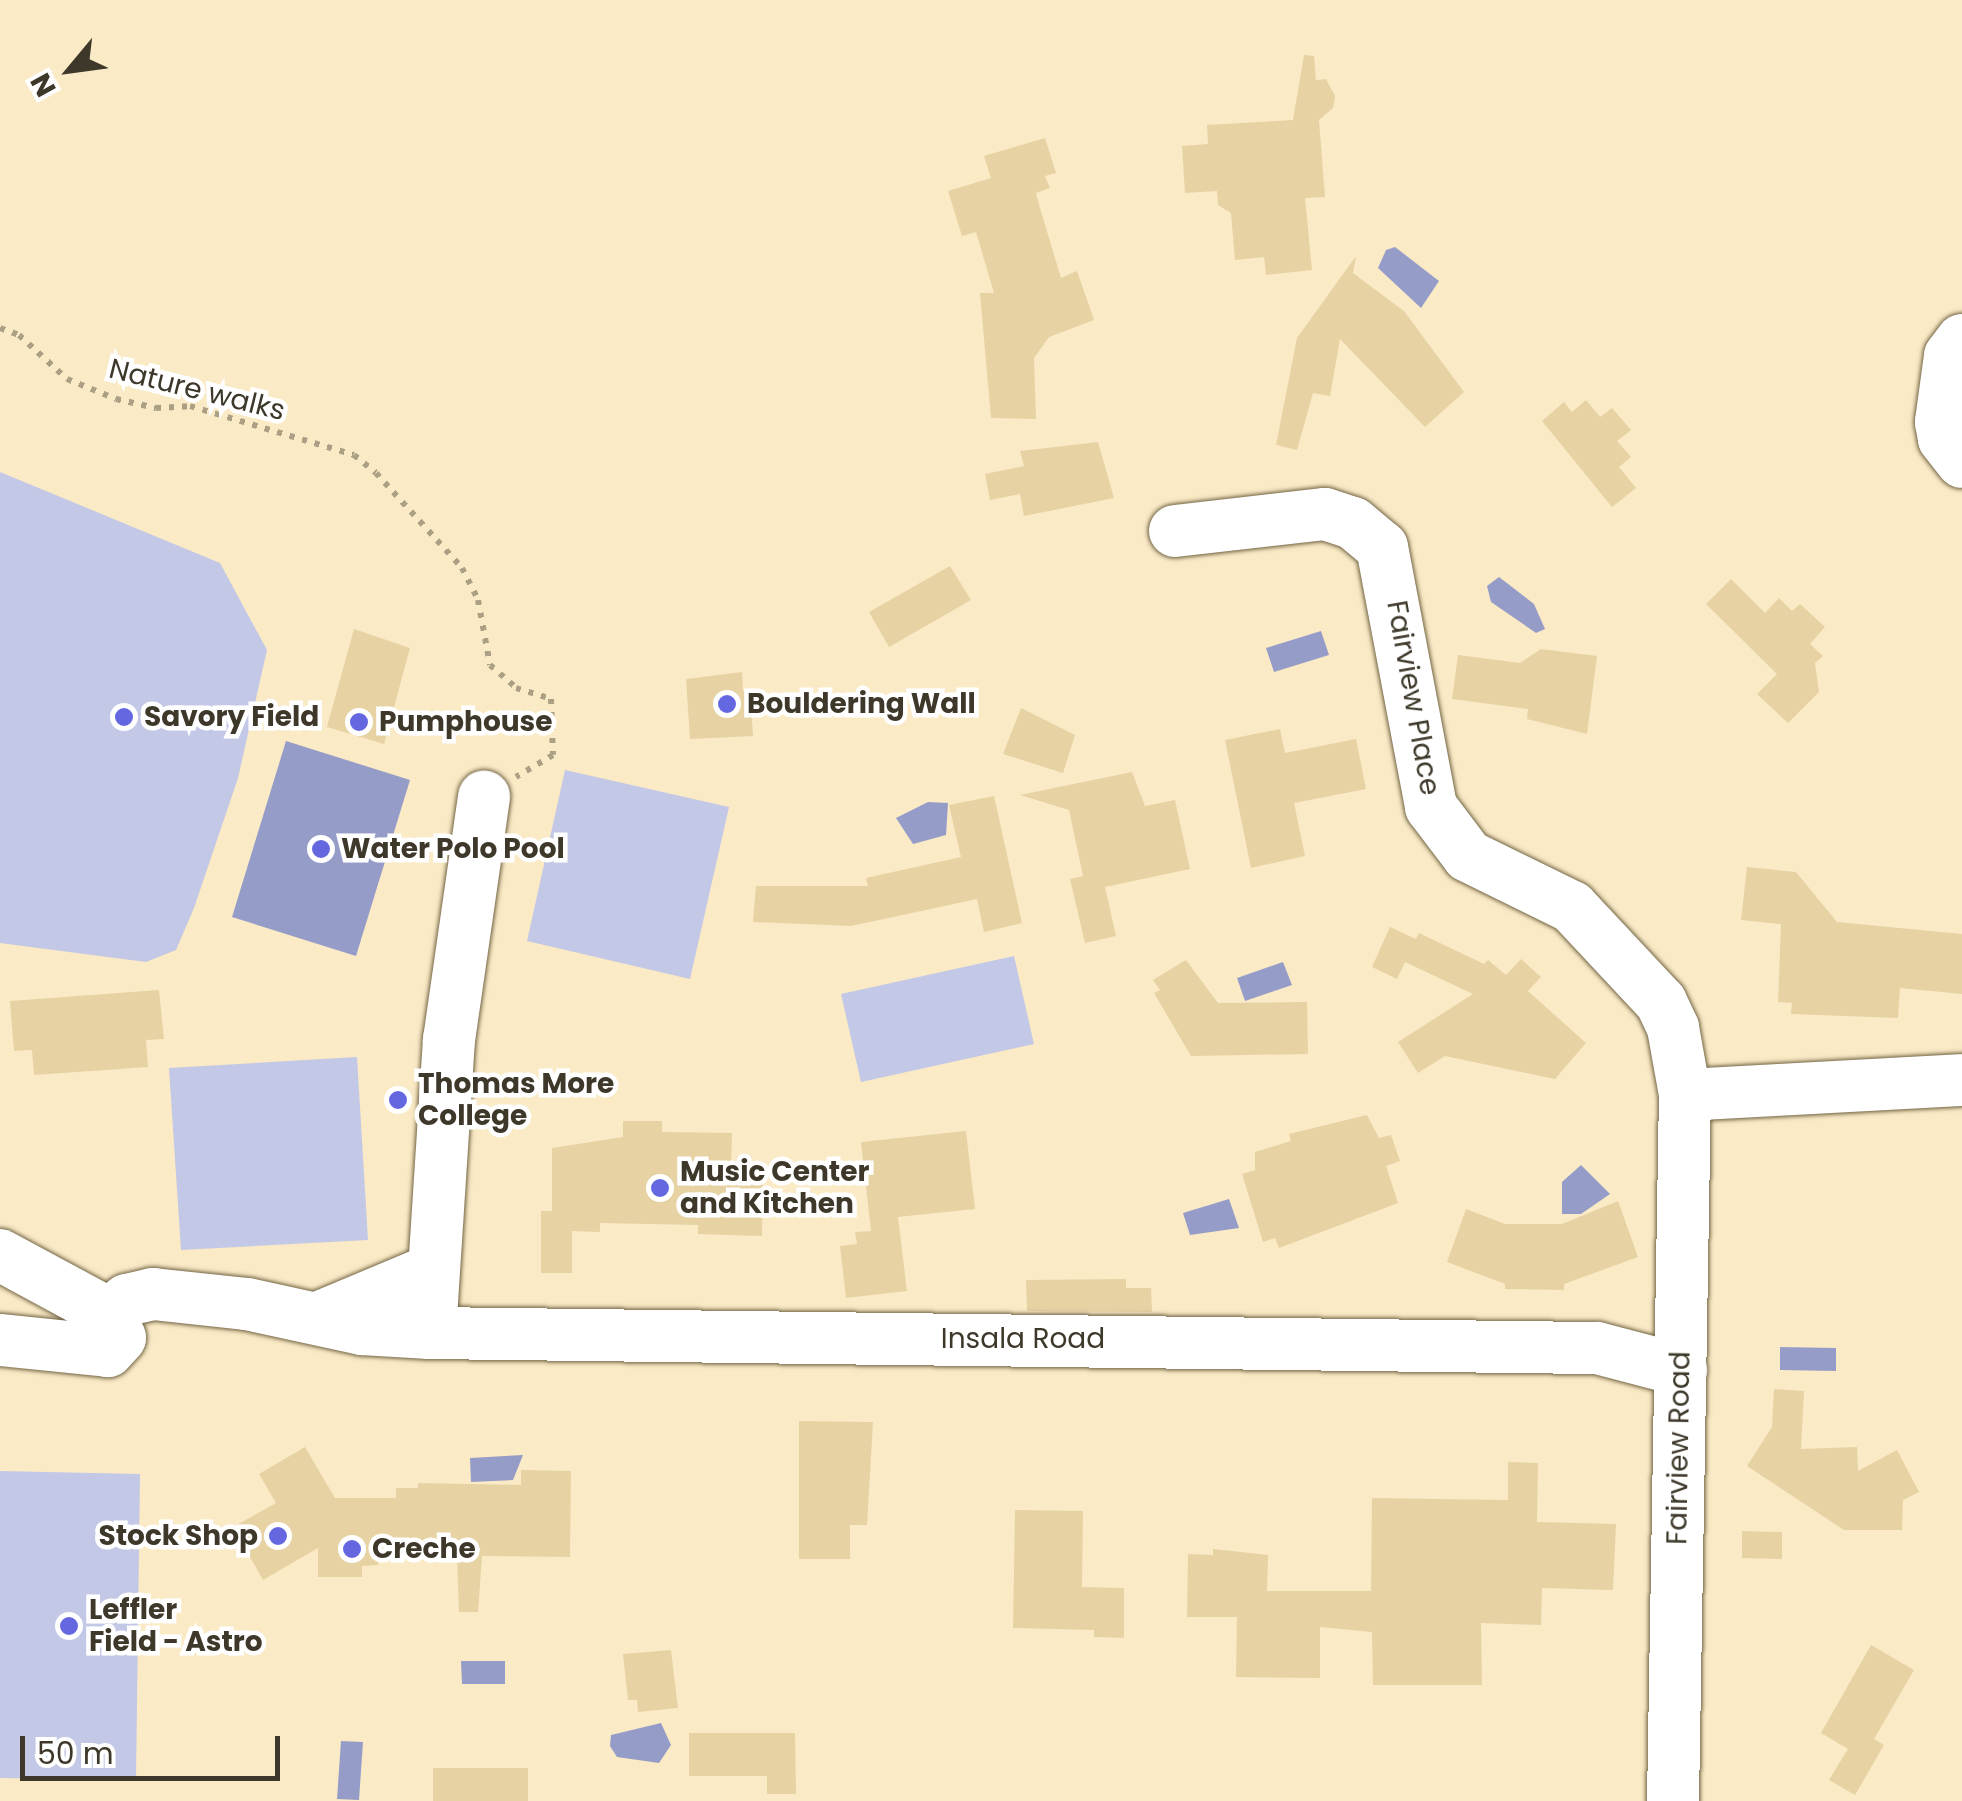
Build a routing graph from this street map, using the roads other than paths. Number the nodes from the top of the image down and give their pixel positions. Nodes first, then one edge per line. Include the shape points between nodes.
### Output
1 (1962, 340) edge
2 (1962, 462) edge
3 (1175, 531) dead end
4 (484, 797) road end
5 (1962, 1080) edge
6 (1684, 1095) junction
7 (0, 1255) edge
8 (432, 1270) junction
9 (109, 1314) junction
10 (340, 1324) junction
11 (430, 1333) junction
12 (0, 1340) edge
13 (1681, 1370) junction
14 (1674, 1801) edge

1 - 2 street via 1950,356 1941,422 1944,439
3 - 6 street, Fairview Place via 1325,514 1353,523 1382,547 1430,806 1468,856 1572,907 1662,1002
4 - 8 street via 449,1040
5 - 6 street
6 - 13 street, Fairview Road
7 - 9 street
8 - 10 street
8 - 11 street
9 - 10 street, Insala Road via 127,1300 153,1294
9 - 12 street via 120,1338 108,1351
10 - 11 street, Insala Road
11 - 13 street, Insala Road via 1597,1348
13 - 14 street, Fairview Road

